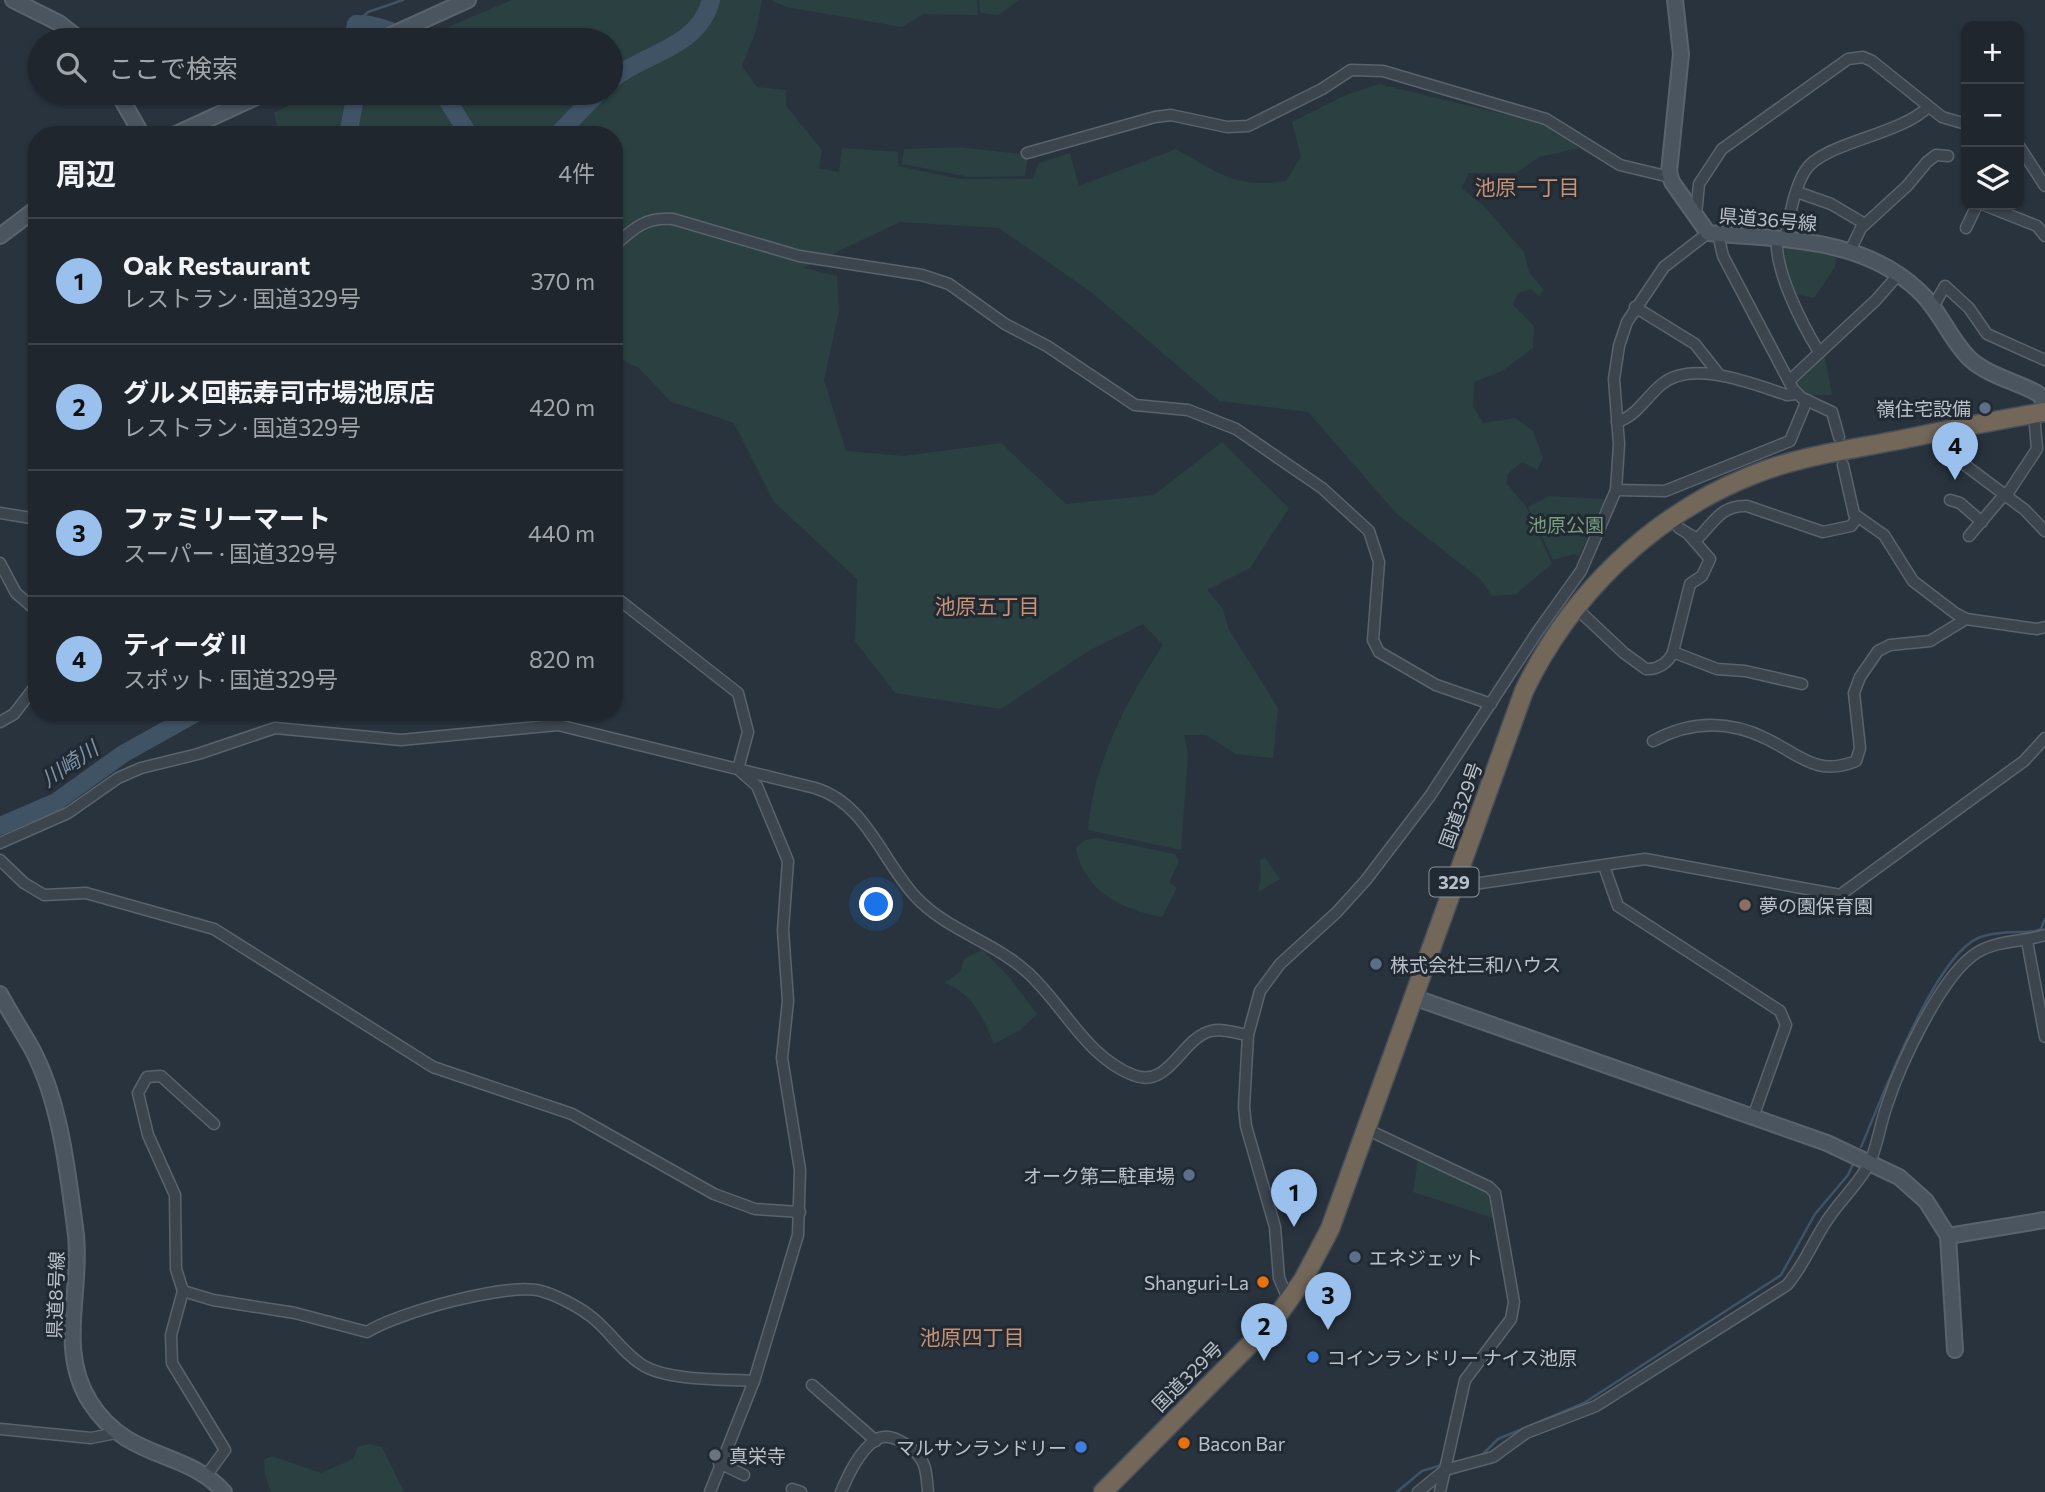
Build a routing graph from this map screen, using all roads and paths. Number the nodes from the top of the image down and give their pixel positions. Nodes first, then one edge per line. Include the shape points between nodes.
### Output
1 (13, 0) edge
2 (468, 0) edge
3 (1675, 0) edge
4 (65, 28) edge
5 (406, 28) edge
6 (125, 105) edge
7 (239, 105) edge
8 (1928, 107) junction
9 (1961, 123) edge
10 (137, 126) edge
11 (194, 126) edge
12 (2020, 147) edge
13 (1027, 153) dead end
14 (1948, 156) dead end
15 (1670, 177) junction
16 (2045, 186) edge
17 (1797, 192) junction
18 (1975, 210) edge
19 (1997, 210) edge
20 (1696, 214) junction
21 (28, 215) edge
22 (1865, 224) junction
23 (1966, 228) dead end
24 (1713, 234) junction
25 (0, 236) edge
26 (2045, 236) edge
27 (623, 238) edge
28 (1781, 238) junction
29 (1850, 251) junction
30 (1898, 275) junction
31 (1635, 307) junction
32 (1933, 307) junction
33 (1819, 352) junction
34 (2045, 360) edge
35 (1718, 373) junction
36 (1790, 381) junction
37 (1796, 394) junction
38 (1807, 400) junction
39 (2042, 406) edge
40 (1617, 422) junction
41 (1955, 429) junction
42 (1839, 437) dead end
43 (2041, 452) edge
44 (1843, 465) dead end
45 (1616, 490) junction
46 (2005, 495) junction
47 (1950, 500) dead end
48 (0, 513) edge
49 (28, 518) edge
50 (1857, 518) junction
51 (1672, 519) junction
52 (1982, 522) junction
53 (2045, 531) edge
54 (1689, 535) junction
55 (1969, 536) dead end
56 (0, 563) edge
57 (28, 603) edge
58 (623, 603) edge
59 (1575, 607) junction
60 (1966, 619) junction
61 (2045, 627) edge
62 (1545, 634) junction
63 (1673, 652) junction
64 (1802, 684) dead end
65 (28, 696) edge
66 (1491, 704) junction
67 (0, 722) edge
68 (2045, 738) edge
69 (1653, 741) dead end
70 (738, 769) junction
71 (0, 843) edge
72 (0, 860) edge
73 (1604, 866) junction
74 (1452, 887) junction
75 (2045, 935) edge
76 (2027, 941) junction
77 (0, 994) edge
78 (1413, 997) junction
79 (1248, 1035) junction
80 (2045, 1037) edge
81 (1753, 1117) junction
82 (214, 1124) dead end
83 (1366, 1129) junction
84 (1870, 1161) junction
85 (800, 1212) junction
86 (2045, 1220) edge
87 (1948, 1236) junction
88 (183, 1291) junction
89 (1289, 1301) junction
90 (1955, 1350) dead end
91 (754, 1381) junction
92 (812, 1385) dead end
93 (0, 1429) edge
94 (116, 1433) junction
95 (876, 1441) junction
96 (719, 1463) junction
97 (1445, 1469) junction
98 (744, 1475) dead end
99 (206, 1476) junction
100 (224, 1492) edge
101 (710, 1492) edge
102 (841, 1492) edge
103 (928, 1492) edge
104 (1103, 1492) edge
105 (1418, 1492) edge
106 (1440, 1492) edge

1 - 4 main road
2 - 5 main road
3 - 15 main road via 1681,54
6 - 10 main road
7 - 11 main road
8 - 9 street
8 - 17 street via 1881,134 1817,159 1804,172
8 - 20 street via 1872,61 1848,59 1722,149 1699,184
12 - 16 street
13 - 15 street via 1163,116 1248,126 1351,70 1383,71 1546,119 1620,164
14 - 22 street via 1936,155 1927,162
15 - 20 main road, 県道36号線
17 - 22 street via 1831,204
17 - 28 street
18 - 23 street
19 - 26 street via 2037,226
20 - 24 main road, 県道36号線
21 - 25 main road
22 - 29 street
24 - 28 main road, 県道36号線
24 - 31 street via 1664,267
24 - 36 street
27 - 66 street via 652,218 673,219 799,256 922,275 949,284 1135,405 1188,410 1236,429 1322,488 1369,531 1379,562 1373,640 1379,652 1436,685
28 - 29 main road, 県道36号線 via 1816,241
28 - 33 street via 1779,260 1791,296
29 - 30 main road, 県道36号線
30 - 32 main road, 県道36号線
30 - 33 street
31 - 35 street via 1695,344
31 - 40 street via 1619,346 1614,379
32 - 34 street via 1945,286 1969,308 1987,334
32 - 39 main road, 県道36号線 via 1970,359 2028,388
33 - 36 street
35 - 37 street
35 - 40 street via 1674,377 1627,419
36 - 37 street
37 - 38 street
38 - 42 street via 1832,412
38 - 45 street via 1790,441 1665,491
39 - 41 highway, 国道329号 / 329
39 - 43 street
40 - 45 street
41 - 46 street via 1965,465
41 - 51 highway, 国道329号 / 329 via 1780,465 1726,486
43 - 46 street
44 - 50 street
45 - 62 street via 1581,571
46 - 52 street
46 - 53 street
47 - 52 street
48 - 49 street
50 - 54 street via 1851,526 1823,532 1736,505 1721,511 1698,539
50 - 60 street via 1884,535 1913,581
51 - 54 street
51 - 59 highway, 国道329号 / 329 via 1642,540
52 - 55 street
54 - 63 street via 1710,559 1702,576 1690,584
56 - 57 street via 16,593
58 - 70 street via 738,693 748,732
59 - 62 highway, 国道329号 / 329
59 - 63 street via 1646,669 1658,667
60 - 61 street
60 - 69 street via 1930,641 1890,645 1878,651 1854,693 1860,748 1856,761 1849,764 1827,767 1800,760 1766,739 1716,724 1689,726
62 - 66 street
62 - 74 highway, 国道329号 / 329
63 - 64 street via 1717,669
65 - 67 street via 14,714
66 - 79 street via 1430,796 1366,880 1264,983
68 - 73 street via 2024,761 1846,893 1824,893 1664,860
70 - 71 street via 558,724 401,740 275,728 130,773 68,813
70 - 79 street via 815,788 842,800 924,905 1027,972 1080,1034 1131,1075 1161,1074 1210,1031
70 - 85 street via 757,786 788,861 783,930 788,1001 782,1058 800,1170
72 - 85 street via 44,895 86,893 214,929 433,1067 572,1114 713,1194 755,1209
73 - 74 street
73 - 81 street via 1618,906 1780,1011 1786,1025
74 - 78 highway, 国道329号 / 329
75 - 76 street
76 - 80 street
76 - 84 street via 1996,944 1978,952 1943,988 1887,1105
77 - 94 main road, 県道8号線 via 39,1066 60,1139 76,1237 73,1361 90,1401
78 - 81 main road
78 - 83 highway, 国道329号 / 329
79 - 89 street via 1246,1126 1268,1197 1279,1278
81 - 84 main road
82 - 88 street via 161,1076 147,1076 138,1093 148,1135 175,1195 176,1269
83 - 89 highway, 国道329号 / 329 via 1330,1230
83 - 97 street via 1495,1193 1514,1301 1511,1319 1465,1380
84 - 87 main road via 1912,1186
84 - 97 street via 1787,1285 1596,1406 1526,1433 1493,1457
85 - 91 street via 798,1235
86 - 87 main road
87 - 90 main road
88 - 91 street via 367,1332 385,1321 428,1308 518,1290 541,1291 590,1315 645,1366 682,1376
88 - 99 street via 171,1335 172,1363 225,1450
89 - 104 highway, 国道329号 / 329
91 - 96 street
92 - 95 street
93 - 94 street via 91,1438
94 - 99 main road, 県道8号線
95 - 102 street via 853,1467
95 - 103 street via 890,1437 914,1451 923,1461
96 - 98 street
96 - 101 street
97 - 105 street
97 - 106 street
99 - 100 main road, 県道8号線

